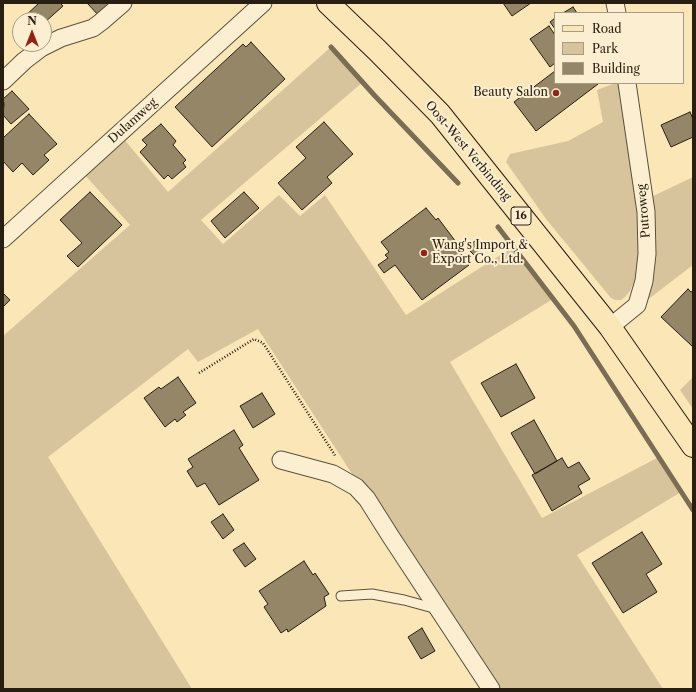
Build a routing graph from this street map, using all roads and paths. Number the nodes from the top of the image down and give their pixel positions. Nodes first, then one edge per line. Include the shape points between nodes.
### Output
1 (123, 3) edge
2 (263, 3) edge
3 (328, 3) edge
4 (3, 82) edge
5 (627, 84) edge
6 (3, 239) edge
7 (610, 327) junction
8 (199, 373) dead end
9 (693, 446) edge
10 (281, 460) dead end
11 (339, 461) dead end
12 (341, 596) dead end
13 (438, 609) junction
14 (491, 689) edge

1 - 4 street via 93,28 61,38 41,48
2 - 6 street, Dulamweg
3 - 7 main road, Oost-West Verbinding / 16 via 440,114
5 - 7 street, Putroweg via 646,212 647,254 644,281 637,304
7 - 9 main road, Oost-West Verbinding / 16
8 - 11 path via 254,339 263,343
10 - 13 street via 333,474 356,487 367,499
12 - 13 lane via 372,594
13 - 14 street

